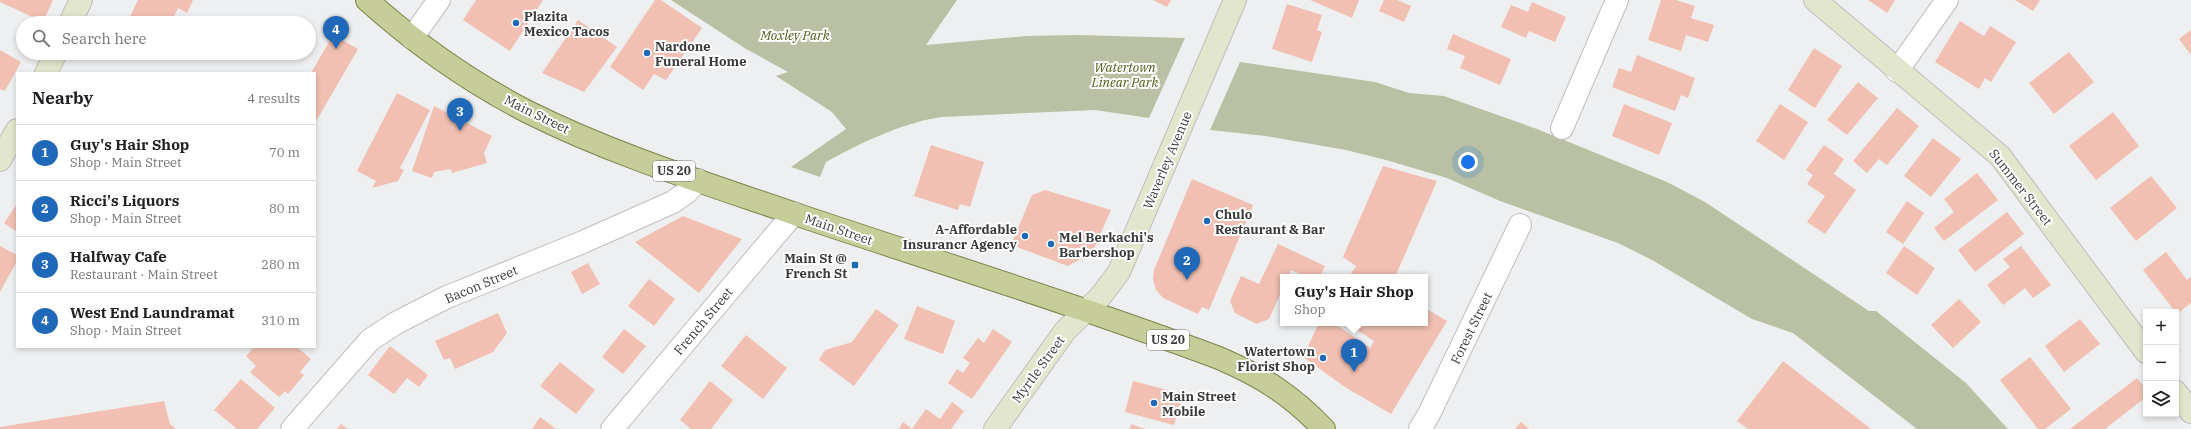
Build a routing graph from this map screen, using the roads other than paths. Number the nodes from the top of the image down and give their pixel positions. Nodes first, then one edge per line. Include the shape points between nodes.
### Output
1 (81, 0) edge
2 (367, 0) edge
3 (439, 0) edge
4 (1234, 0) edge
5 (1617, 0) edge
6 (1815, 0) edge
7 (1947, 0) edge
8 (73, 16) edge
9 (412, 38) junction
10 (52, 60) edge
11 (1897, 71) junction
12 (46, 72) edge
13 (1562, 128) dead end
14 (16, 132) edge
15 (0, 160) edge
16 (698, 180) junction
17 (794, 213) junction
18 (1520, 225) dead end
19 (1084, 311) junction
20 (2143, 348) edge
21 (2179, 396) edge
22 (2191, 412) edge
23 (292, 429) edge
24 (612, 429) edge
25 (995, 429) edge
26 (1324, 429) edge
27 (1420, 429) edge

1 - 8 street
2 - 9 main road, Main Street / US 20
3 - 9 street
4 - 19 street, Waverley Avenue via 1123,263 1107,289
5 - 13 street
6 - 11 street, Summer Street
7 - 11 street
9 - 16 main road, Main Street / US 20 via 466,76 529,112 596,142
10 - 12 street
11 - 20 street, Summer Street via 2000,156
14 - 15 street
16 - 17 main road, Main Street / US 20
16 - 23 street, Bacon Street via 673,202 447,297 396,323 370,340
17 - 19 main road, Main Street / US 20
17 - 24 street, French Street
18 - 27 street, Forest Street
19 - 25 street, Myrtle Street via 1060,338
19 - 26 main road, Main Street / US 20 via 1186,346 1250,372 1276,387
21 - 22 street

